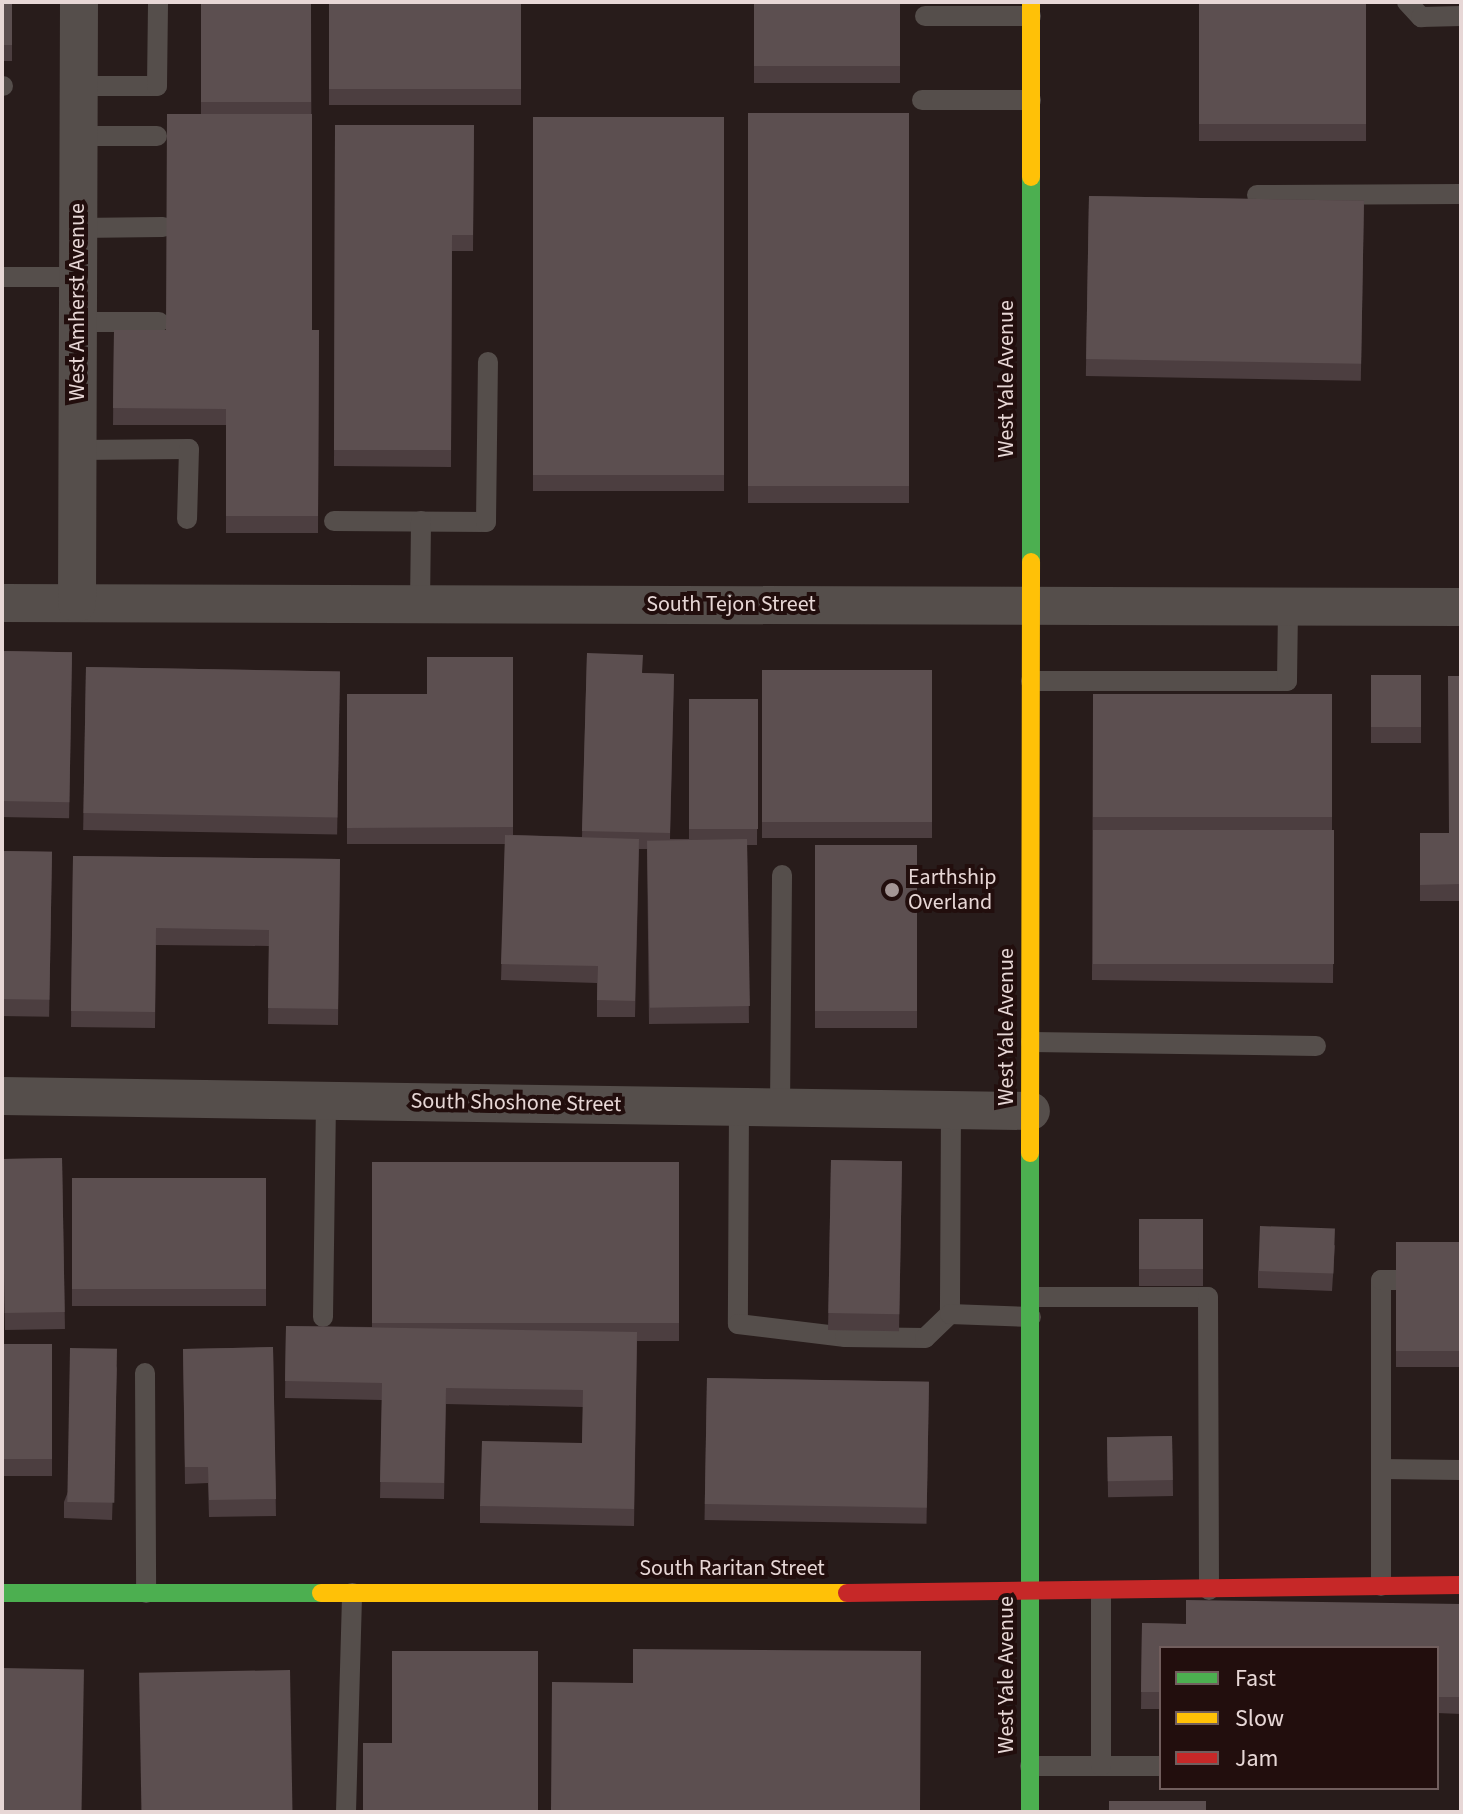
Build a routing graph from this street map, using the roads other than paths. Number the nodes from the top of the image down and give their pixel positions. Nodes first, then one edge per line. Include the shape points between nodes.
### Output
1 (79, 2) edge
2 (158, 2) edge
3 (1407, 2) edge
4 (1031, 9) edge
5 (925, 16) dead end
6 (1461, 16) edge
7 (79, 86) junction
8 (922, 100) dead end
9 (1031, 100) junction
10 (78, 136) junction
11 (157, 136) dead end
12 (1461, 194) edge
13 (1257, 195) edge
14 (163, 227) edge
15 (78, 228) junction
16 (2, 277) edge
17 (78, 277) junction
18 (78, 322) junction
19 (159, 322) dead end
20 (488, 362) dead end
21 (78, 450) junction
22 (187, 519) dead end
23 (334, 521) dead end
24 (421, 521) junction
25 (2, 603) edge
26 (77, 603) junction
27 (420, 604) junction
28 (1031, 607) junction
29 (1288, 607) junction
30 (1461, 607) edge
31 (1031, 681) junction
32 (782, 875) dead end
33 (1031, 1042) junction
34 (1316, 1046) dead end
35 (2, 1096) edge
36 (326, 1101) junction
37 (739, 1106) junction
38 (780, 1107) junction
39 (951, 1109) junction
40 (1031, 1111) junction
41 (1461, 1280) edge
42 (1031, 1307) junction
43 (950, 1314) junction
44 (323, 1317) dead end
45 (145, 1373) dead end
46 (1381, 1469) junction
47 (1461, 1470) edge
48 (1461, 1585) edge
49 (1381, 1586) junction
50 (1209, 1590) junction
51 (1101, 1592) junction
52 (2, 1593) edge
53 (146, 1593) junction
54 (352, 1593) junction
55 (1031, 1593) junction
56 (1030, 1766) junction
57 (1101, 1766) junction
58 (1159, 1766) edge
59 (346, 1812) edge
60 (1030, 1812) edge

1 - 7 street, West Amherst Avenue
2 - 7 lane via 157,86
3 - 6 lane via 1421,17
4 - 5 lane
4 - 9 street, West Yale Avenue
7 - 10 street, West Amherst Avenue
8 - 9 lane
9 - 28 street, West Yale Avenue
10 - 11 lane
10 - 15 street, West Amherst Avenue
12 - 13 lane
14 - 15 lane
15 - 17 street, West Amherst Avenue
16 - 17 lane
17 - 18 street, West Amherst Avenue
18 - 19 lane
18 - 21 street, West Amherst Avenue
20 - 24 lane via 486,522
21 - 22 lane via 189,449
21 - 26 street, West Amherst Avenue
23 - 24 lane
24 - 27 lane
25 - 26 street, South Tejon Street
26 - 27 street, South Tejon Street
27 - 28 street, South Tejon Street
28 - 29 street, South Tejon Street
28 - 31 street, West Yale Avenue
29 - 30 street, South Tejon Street
29 - 31 lane via 1287,681
31 - 33 street, West Yale Avenue
32 - 38 lane
33 - 34 lane
33 - 40 street, West Yale Avenue
35 - 36 street, South Shoshone Street
36 - 37 street, South Shoshone Street
36 - 44 lane
37 - 38 street, South Shoshone Street
37 - 43 lane via 738,1324 845,1337 925,1338
38 - 39 street, South Shoshone Street
39 - 40 street, South Shoshone Street
39 - 43 lane
40 - 42 street, West Yale Avenue
41 - 46 lane via 1381,1280
42 - 43 lane
42 - 50 lane via 1208,1297
42 - 55 street, West Yale Avenue
45 - 53 lane
46 - 47 lane
46 - 49 lane
48 - 49 street, South Raritan Street
49 - 50 street, South Raritan Street
50 - 51 street, South Raritan Street
51 - 55 street, South Raritan Street
51 - 57 lane
52 - 53 street, South Raritan Street
53 - 54 street, South Raritan Street
54 - 55 street, South Raritan Street
54 - 59 lane
55 - 56 street, West Yale Avenue
56 - 57 lane
56 - 60 street, West Yale Avenue
57 - 58 lane

